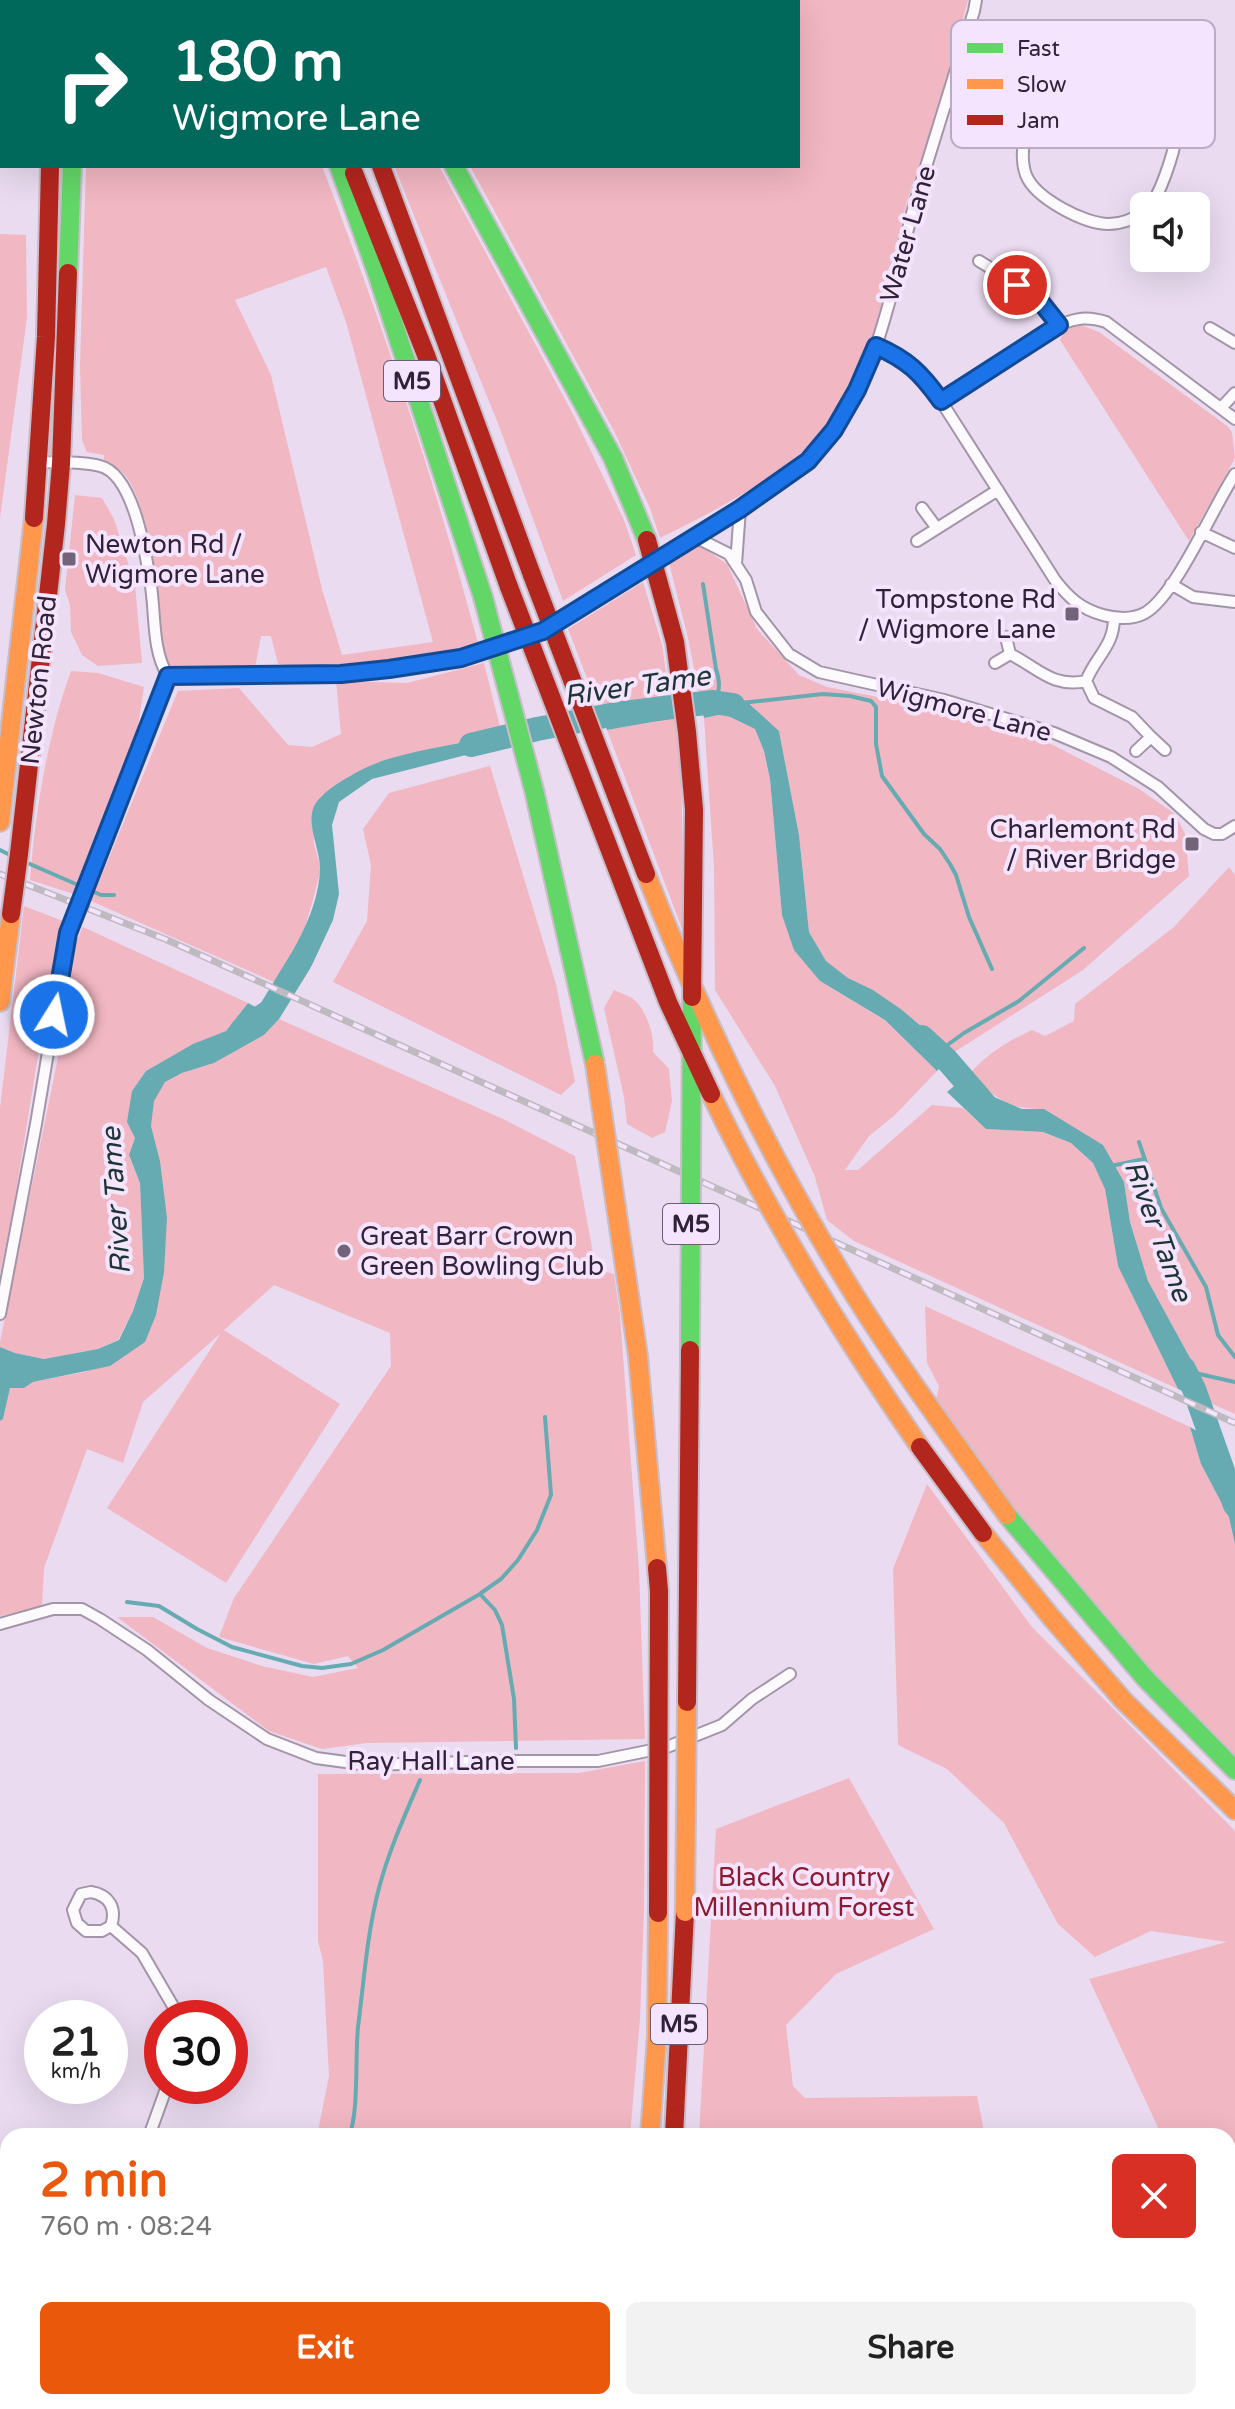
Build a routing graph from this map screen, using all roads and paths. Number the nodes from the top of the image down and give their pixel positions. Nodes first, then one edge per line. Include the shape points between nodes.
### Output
1 (976, 0) edge
2 (971, 20) edge
3 (951, 88) edge
4 (947, 101) junction
5 (951, 102) edge
6 (1024, 148) edge
7 (1173, 148) edge
8 (50, 168) edge
9 (72, 168) edge
10 (340, 168) edge
11 (352, 168) edge
12 (382, 168) edge
13 (455, 168) edge
14 (1159, 192) edge
15 (1130, 219) edge
16 (979, 261) dead end
17 (1059, 325) junction
18 (1210, 328) dead end
19 (1235, 343) edge
20 (876, 346) junction
21 (1235, 393) edge
22 (941, 401) junction
23 (1221, 408) junction
24 (1235, 419) edge
25 (38, 462) junction
26 (61, 464) junction
27 (1233, 481) edge
28 (998, 490) junction
29 (922, 508) dead end
30 (740, 509) junction
31 (936, 527) junction
32 (1201, 532) junction
33 (695, 537) junction
34 (917, 541) dead end
35 (1235, 548) edge
36 (736, 564) junction
37 (1171, 584) junction
38 (1235, 602) edge
39 (1114, 618) junction
40 (1006, 637) dead end
41 (1010, 654) junction
42 (995, 663) dead end
43 (168, 676) junction
44 (1086, 681) junction
45 (1151, 737) junction
46 (1165, 750) dead end
47 (1136, 751) dead end
48 (0, 822) edge
49 (1235, 826) edge
50 (0, 1002) edge
51 (0, 1314) edge
52 (0, 1624) edge
53 (790, 1674) dead end
54 (1235, 1770) edge
55 (1235, 1810) edge
56 (111, 1926) junction
57 (169, 2000) edge
58 (161, 2104) edge
59 (152, 2128) edge
60 (651, 2128) edge
61 (674, 2128) edge

1 - 2 street, Water Lane
3 - 4 street, Water Lane
4 - 5 street
4 - 20 street, Water Lane
6 - 15 street via 1025,173 1047,199 1106,224
7 - 14 street
8 - 25 highway, Newton Road
9 - 26 highway, Newton Road
10 - 60 highway, M5, bridge via 483,597 534,790 595,1064 638,1356 659,1591 657,2036
11 - 55 highway, M5, bridge via 668,1002 782,1231 856,1354 983,1533 1123,1700
12 - 54 highway, M5, bridge via 650,887 753,1111 808,1215 881,1337 1007,1515 1143,1676
13 - 61 highway, M5, bridge via 613,458 647,540 675,642 687,732 694,809 685,1912
16 - 17 street via 1036,296
17 - 22 street
17 - 23 street via 1089,316 1106,322
18 - 19 street
20 - 22 street via 907,362
20 - 30 street, Water Lane via 857,390 821,447
21 - 23 street
22 - 28 street
23 - 24 street
25 - 26 street
25 - 48 highway, Newton Road
26 - 43 street via 102,466 118,477 133,505 150,580 160,663
26 - 50 highway, Newton Road, bridge
27 - 32 street
28 - 31 street
28 - 39 street via 1065,592 1079,606
29 - 31 street
30 - 33 street, Water Lane
30 - 36 street, Wigmore Lane
31 - 34 street
32 - 35 street
32 - 37 street
33 - 36 street
33 - 43 street via 543,631 461,658 341,674
36 - 49 street, Wigmore Lane via 756,612 789,654 819,672 944,700 1054,733 1111,757 1158,787 1204,829 1222,834
37 - 38 street via 1193,597
37 - 39 street via 1143,614
39 - 44 street via 1111,639
40 - 41 street
41 - 42 street
41 - 44 street via 1053,680
43 - 51 street, bridge via 68,933
44 - 45 street via 1094,698 1132,717
45 - 46 street
45 - 47 street
52 - 53 street, Ray Hall Lane via 53,1609 82,1609 267,1739 316,1758 368,1765 598,1761 667,1747 722,1725
56 - 56 street via 86,1931 77,1923 73,1910 81,1894 100,1893 108,1899
56 - 57 street via 142,1953
58 - 59 street

